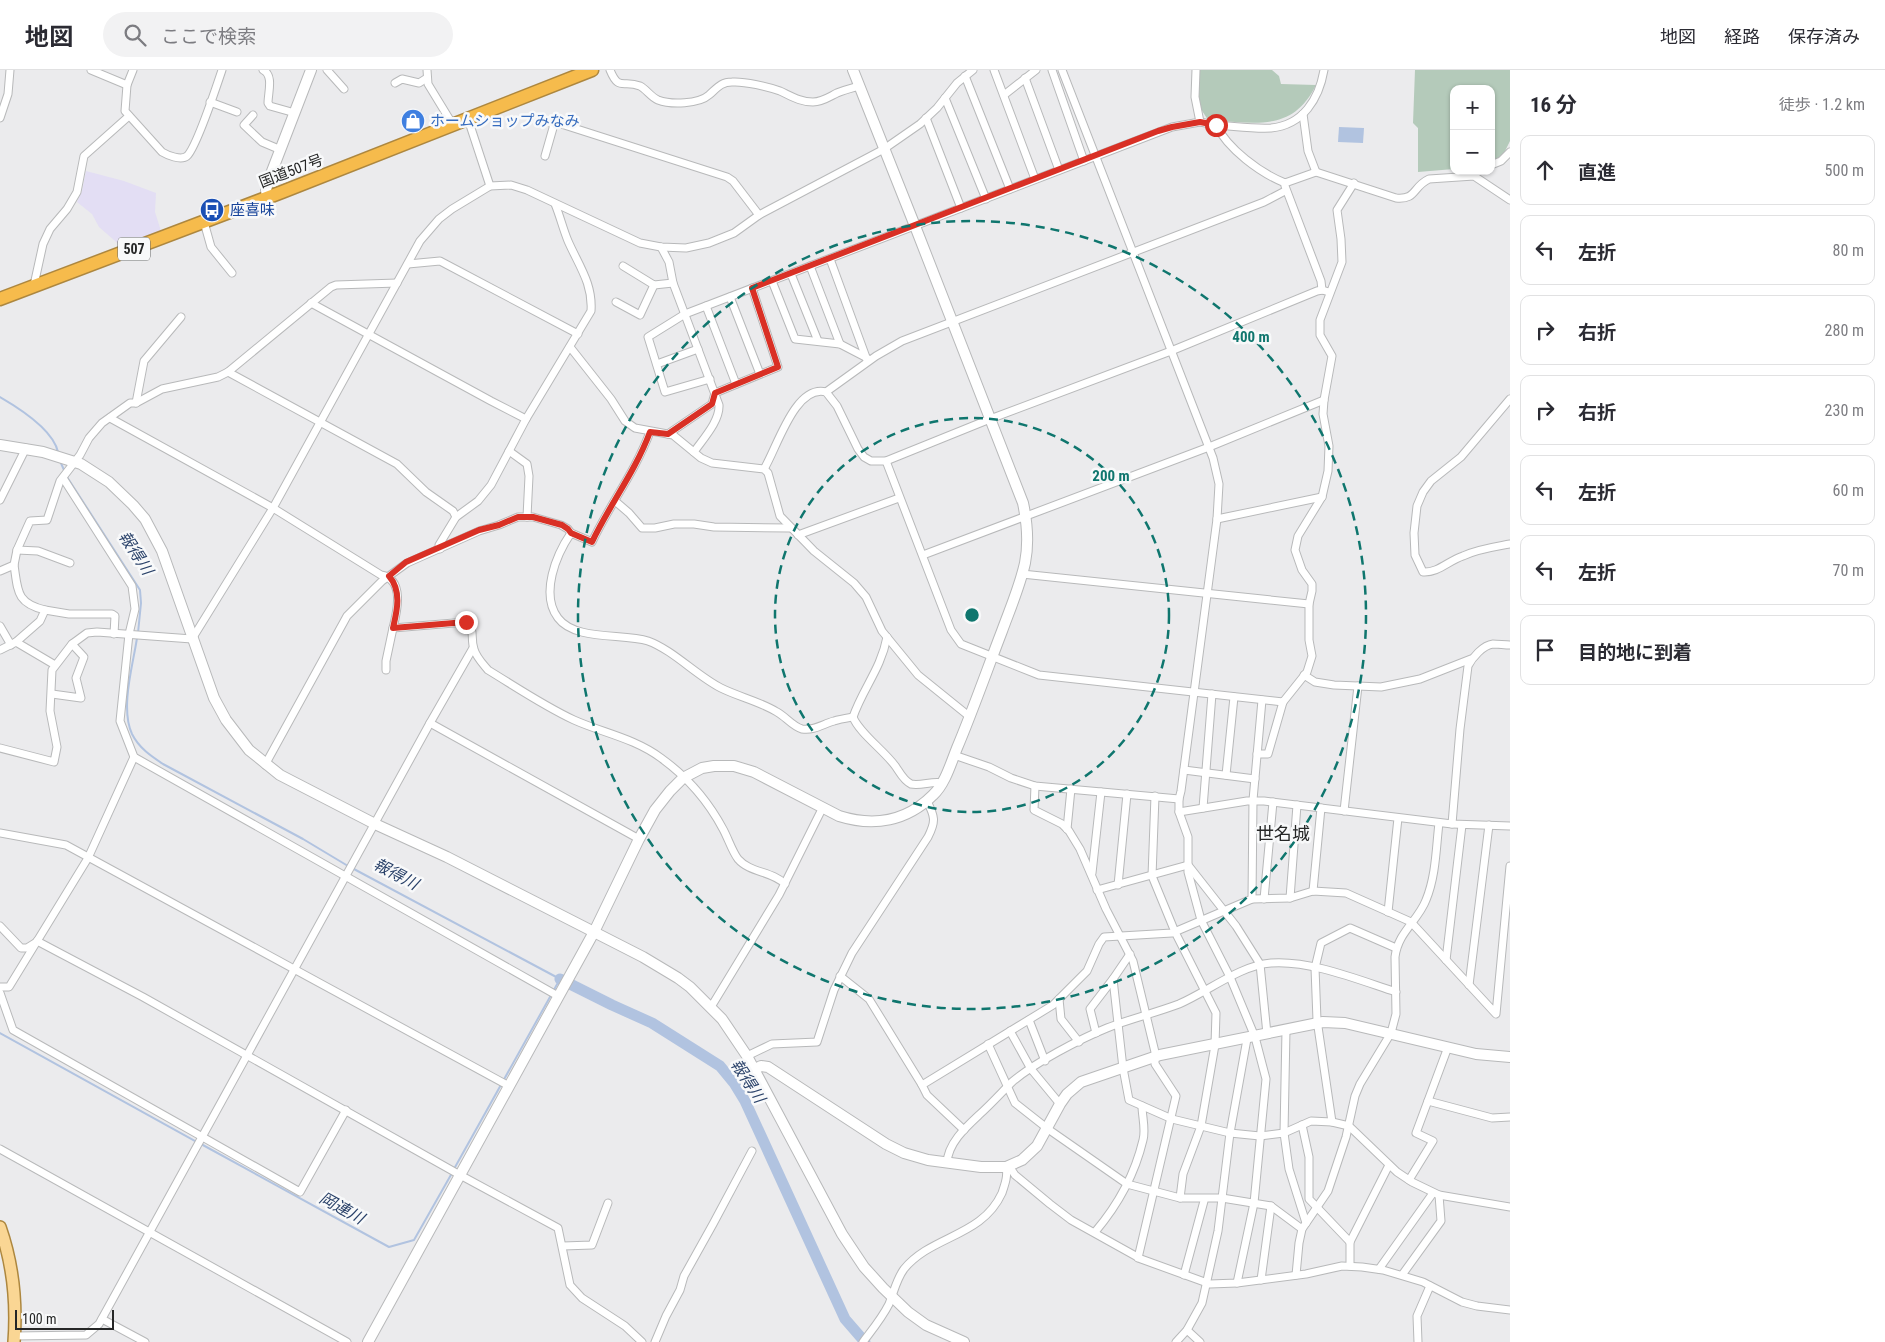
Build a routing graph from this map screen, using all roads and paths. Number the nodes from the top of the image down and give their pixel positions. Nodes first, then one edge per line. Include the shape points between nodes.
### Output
1 (10, 70) edge
2 (91, 70) edge
3 (133, 70) edge
4 (222, 70) edge
5 (263, 70) edge
6 (311, 70) edge
7 (327, 70) edge
8 (427, 70) edge
9 (592, 70) edge
10 (610, 70) edge
11 (853, 70) edge
12 (973, 70) edge
13 (994, 70) edge
14 (1036, 70) edge
15 (1052, 70) edge
16 (1062, 70) edge
17 (1196, 70) edge
18 (1324, 70) edge
19 (575, 73) edge
20 (965, 76) junction
21 (427, 78) junction
22 (1025, 78) junction
23 (395, 83) dead end
24 (128, 85) junction
25 (859, 86) junction
26 (344, 89) dead end
27 (1004, 95) junction
28 (944, 98) junction
29 (210, 102) junction
30 (236, 112) dead end
31 (295, 113) junction
32 (1303, 114) junction
33 (253, 115) dead end
34 (129, 116) junction
35 (0, 118) edge
36 (926, 118) junction
37 (468, 119) junction
38 (1200, 122) junction
39 (453, 125) junction
40 (1216, 125) junction
41 (884, 149) junction
42 (281, 150) junction
43 (1510, 152) edge
44 (545, 156) dead end
45 (1096, 156) junction
46 (1084, 161) junction
47 (1495, 163) edge
48 (1059, 170) junction
49 (1316, 172) junction
50 (1460, 175) edge
51 (1478, 175) edge
52 (1036, 179) junction
53 (1354, 183) junction
54 (490, 186) junction
55 (1285, 187) junction
56 (1010, 189) junction
57 (267, 197) junction
58 (986, 199) junction
59 (1510, 200) edge
60 (555, 204) junction
61 (962, 208) junction
62 (759, 215) junction
63 (204, 222) junction
64 (916, 226) junction
65 (661, 247) junction
66 (1133, 252) junction
67 (830, 259) junction
68 (408, 264) junction
69 (623, 266) dead end
70 (810, 266) junction
71 (232, 273) dead end
72 (791, 274) junction
73 (772, 281) junction
74 (397, 283) junction
75 (673, 283) junction
76 (34, 285) junction
77 (654, 285) junction
78 (752, 288) junction
79 (1326, 291) junction
80 (730, 297) junction
81 (0, 299) edge
82 (616, 302) dead end
83 (311, 303) junction
84 (706, 306) junction
85 (685, 314) junction
86 (181, 317) dead end
87 (952, 322) junction
88 (369, 334) junction
89 (578, 334) junction
90 (818, 342) junction
91 (840, 344) junction
92 (570, 347) junction
93 (698, 349) junction
94 (1171, 351) junction
95 (868, 360) junction
96 (657, 364) junction
97 (228, 372) junction
98 (760, 374) junction
99 (710, 379) junction
100 (736, 384) junction
101 (826, 392) junction
102 (715, 393) junction
103 (1510, 399) edge
104 (1324, 400) junction
105 (136, 403) junction
106 (110, 418) junction
107 (526, 419) junction
108 (990, 419) junction
109 (322, 422) junction
110 (650, 432) junction
111 (668, 434) junction
112 (0, 445) edge
113 (1209, 447) junction
114 (26, 448) junction
115 (509, 452) junction
116 (694, 452) junction
117 (886, 461) junction
118 (75, 463) junction
119 (764, 469) junction
120 (63, 478) junction
121 (1322, 497) junction
122 (899, 498) junction
123 (0, 500) edge
124 (615, 502) junction
125 (273, 508) junction
126 (1026, 516) junction
127 (456, 517) junction
128 (527, 517) junction
129 (1217, 519) junction
130 (790, 528) junction
131 (571, 533) junction
132 (798, 536) junction
133 (1510, 544) edge
134 (440, 549) junction
135 (17, 550) junction
136 (923, 555) junction
137 (70, 563) dead end
138 (14, 565) junction
139 (0, 571) edge
140 (1022, 574) junction
141 (389, 576) junction
142 (1207, 594) junction
143 (1309, 604) junction
144 (45, 610) junction
145 (0, 626) edge
146 (393, 628) junction
147 (114, 634) junction
148 (129, 634) junction
149 (887, 637) junction
150 (192, 639) junction
151 (14, 644) junction
152 (72, 644) junction
153 (1510, 645) edge
154 (473, 648) junction
155 (0, 650) edge
156 (992, 658) junction
157 (1471, 660) junction
158 (55, 665) junction
159 (386, 670) dead end
160 (1304, 675) junction
161 (1358, 686) junction
162 (1194, 692) junction
163 (52, 694) junction
164 (1212, 694) junction
165 (1234, 697) junction
166 (1262, 700) junction
167 (1283, 702) junction
168 (853, 717) junction
169 (970, 717) junction
170 (430, 723) junction
171 (0, 748) edge
172 (1257, 754) junction
173 (954, 755) junction
174 (134, 757) junction
175 (265, 765) junction
176 (1184, 770) junction
177 (1205, 772) junction
178 (1226, 775) junction
179 (683, 778) junction
180 (1255, 779) junction
181 (942, 783) junction
182 (1035, 786) junction
183 (1071, 789) junction
184 (1101, 792) junction
185 (1127, 794) junction
186 (1155, 796) junction
187 (1179, 799) junction
188 (1253, 800) junction
189 (927, 801) junction
190 (1273, 802) junction
191 (1297, 805) junction
192 (823, 807) junction
193 (1202, 808) junction
194 (1321, 808) junction
195 (1344, 811) junction
196 (1180, 812) junction
197 (1398, 818) junction
198 (1439, 823) junction
199 (375, 824) junction
200 (1452, 824) junction
201 (1462, 824) junction
202 (1489, 826) junction
203 (1510, 826) edge
204 (1067, 829) junction
205 (0, 832) edge
206 (639, 839) junction
207 (88, 858) junction
208 (1188, 865) junction
209 (1510, 866) edge
210 (347, 873) junction
211 (1092, 876) junction
212 (1152, 876) junction
213 (785, 884) junction
214 (1118, 885) junction
215 (1097, 890) junction
216 (1313, 891) junction
217 (1264, 898) junction
218 (1290, 898) junction
219 (1252, 899) junction
220 (1223, 910) junction
221 (1388, 912) junction
222 (1201, 920) junction
223 (1411, 922) junction
224 (0, 926) edge
225 (594, 932) junction
226 (1175, 932) junction
227 (1120, 936) junction
228 (37, 941) junction
229 (1396, 948) junction
230 (1130, 954) junction
231 (1446, 960) junction
232 (1260, 964) junction
233 (1315, 968) junction
234 (294, 970) junction
235 (840, 976) junction
236 (1230, 977) junction
237 (1113, 979) junction
238 (1469, 985) junction
239 (0, 987) edge
240 (1205, 992) junction
241 (1396, 992) junction
242 (0, 993) edge
243 (560, 994) junction
244 (1059, 999) junction
245 (711, 1007) junction
246 (1145, 1014) junction
247 (1029, 1020) junction
248 (1317, 1023) junction
249 (1119, 1024) junction
250 (1286, 1030) junction
251 (1010, 1031) junction
252 (1096, 1033) junction
253 (1391, 1033) junction
254 (1267, 1034) junction
255 (1251, 1038) junction
256 (1079, 1042) junction
257 (988, 1044) junction
258 (1215, 1045) junction
259 (1448, 1047) junction
260 (247, 1054) junction
261 (747, 1056) junction
262 (1154, 1057) junction
263 (1510, 1057) edge
264 (1045, 1061) junction
265 (1123, 1068) junction
266 (755, 1069) junction
267 (1031, 1069) junction
268 (922, 1085) junction
269 (508, 1086) junction
270 (1007, 1088) junction
271 (1428, 1101) junction
272 (1060, 1104) junction
273 (1142, 1106) junction
274 (346, 1110) junction
275 (1510, 1117) edge
276 (1172, 1119) junction
277 (1332, 1122) junction
278 (1302, 1125) junction
279 (1201, 1126) junction
280 (1348, 1126) junction
281 (1048, 1129) junction
282 (964, 1130) junction
283 (1284, 1132) junction
284 (1230, 1133) junction
285 (202, 1136) junction
286 (1260, 1136) junction
287 (0, 1149) edge
288 (752, 1151) dead end
289 (947, 1163) junction
290 (1389, 1165) junction
291 (1008, 1166) junction
292 (460, 1175) junction
293 (1409, 1180) junction
294 (1127, 1184) junction
295 (1155, 1193) junction
296 (1436, 1194) junction
297 (1180, 1198) junction
298 (1222, 1198) junction
299 (1204, 1201) dead end
300 (608, 1203) dead end
301 (1254, 1203) junction
302 (1272, 1206) junction
303 (1510, 1207) edge
304 (1316, 1208) junction
305 (1304, 1226) junction
306 (0, 1227) edge
307 (150, 1232) junction
308 (1095, 1232) junction
309 (1350, 1242) junction
310 (563, 1246) junction
311 (1138, 1258) junction
312 (1350, 1266) junction
313 (1379, 1269) junction
314 (1184, 1275) junction
315 (1296, 1275) junction
316 (1402, 1275) junction
317 (1261, 1280) junction
318 (1205, 1282) junction
319 (1236, 1283) junction
320 (1430, 1286) junction
321 (891, 1297) junction
322 (1510, 1310) edge
323 (102, 1319) junction
324 (1187, 1330) junction
325 (15, 1339) edge
326 (145, 1342) edge
327 (347, 1342) edge
328 (368, 1342) edge
329 (642, 1342) edge
330 (655, 1342) edge
331 (863, 1342) edge
332 (964, 1342) edge
333 (1176, 1342) edge
334 (1200, 1342) edge
335 (1418, 1342) edge

1 - 35 street via 8,94
2 - 24 street
3 - 24 street
4 - 29 street
5 - 31 street via 270,76 270,106
6 - 31 street
7 - 26 street
8 - 21 street
9 - 19 highway, 国道507号 / 507
10 - 25 street via 617,83 641,87 658,100 679,102 697,102 720,84 730,82 780,91 811,102 822,101
11 - 25 street
12 - 20 street
13 - 27 street
14 - 22 street
15 - 46 street
16 - 45 street
17 - 38 street via 1195,97
18 - 32 street via 1319,92
19 - 37 highway, 国道507号 / 507
20 - 28 street
20 - 56 street
21 - 23 street via 419,83 402,79
21 - 39 street
22 - 27 street
22 - 48 street
24 - 34 street via 124,106
25 - 41 street
27 - 52 street
28 - 36 street
28 - 58 street
29 - 30 street
29 - 34 street via 188,156 183,158 162,152
31 - 42 street
32 - 40 street via 1272,128
32 - 49 street via 1308,151
33 - 42 street via 244,125 262,142
34 - 76 street via 84,156 77,192 43,244
36 - 41 street
36 - 61 street
37 - 39 highway, 国道507号 / 507
37 - 54 street
38 - 40 street
38 - 45 street via 1172,127
39 - 57 highway, 国道507号 / 507
40 - 55 street via 1221,135 1254,166
41 - 62 street
41 - 64 street
42 - 57 street via 267,186
43 - 47 street
44 - 62 street via 553,123 558,123 727,177
45 - 46 street
45 - 66 street
46 - 48 street
48 - 52 street
49 - 53 street
49 - 55 street
50 - 53 street via 1423,182 1411,197 1405,199
51 - 59 street
52 - 56 street
53 - 79 street via 1337,210 1342,262
54 - 60 street via 511,185
54 - 68 street via 439,219 420,241
55 - 66 street via 1264,202
55 - 79 street
56 - 58 street
57 - 63 highway, 国道507号 / 507
58 - 61 street
60 - 65 street via 640,243
60 - 89 street via 592,297 591,311
61 - 64 street
62 - 65 street via 734,233 709,244 686,248
63 - 71 street via 211,247
63 - 76 highway, 国道507号 / 507
64 - 67 street
64 - 87 street
65 - 75 street via 669,262
66 - 87 street
66 - 94 street
67 - 70 street
67 - 95 street
68 - 74 street
68 - 89 street via 440,261
69 - 77 street
70 - 72 street
70 - 91 street
72 - 73 street
72 - 90 street
73 - 78 street
73 - 90 street via 795,339
74 - 83 street via 336,285
74 - 88 street
75 - 77 street
75 - 85 street
76 - 81 highway, 国道507号 / 507
77 - 82 street via 640,315
78 - 80 street
78 - 98 street via 778,367
79 - 94 street
79 - 104 street via 1320,336 1332,356
80 - 84 street
80 - 98 street
83 - 88 street
83 - 97 street
84 - 85 street
84 - 100 street
85 - 93 street
85 - 96 street via 648,336
86 - 105 street via 144,361
87 - 95 street via 902,341
87 - 108 street
88 - 107 street
88 - 109 street
89 - 92 street
90 - 91 street
91 - 95 street
92 - 107 street
92 - 110 street via 625,421
93 - 96 street
93 - 99 street
94 - 108 street
94 - 113 street
95 - 101 street
96 - 99 street via 665,392
97 - 105 street via 162,389
97 - 109 street
98 - 100 street
99 - 102 street
100 - 102 street
101 - 117 street via 864,458 871,462
101 - 119 street via 816,391 807,396 793,412
102 - 111 street via 712,404
102 - 116 street via 719,411
103 - 133 street via 1461,458 1423,492 1417,506 1414,533 1415,555 1423,572 1429,573 1480,549
104 - 113 street
104 - 121 street via 1323,414 1329,446
105 - 106 street via 130,403
106 - 118 street via 89,438
106 - 125 street
107 - 115 street
108 - 117 street
108 - 126 street
109 - 125 street
109 - 127 street via 397,464
110 - 111 street
110 - 124 street via 639,460
111 - 116 street
112 - 114 street
113 - 126 street
113 - 129 street via 1219,484
114 - 118 street
114 - 123 street
115 - 127 street via 478,501
115 - 128 street via 527,464
116 - 119 street via 712,464
117 - 122 street
118 - 120 street
118 - 150 street via 109,482 144,520 162,551
119 - 130 street via 768,472 777,512
120 - 135 street via 46,520 30,521
120 - 148 street via 132,586 135,609
121 - 129 street
121 - 143 street via 1298,536 1295,550 1302,570 1312,584
122 - 132 street
122 - 136 street
124 - 130 street via 642,528 684,524
124 - 131 street via 592,542
125 - 141 street via 381,575
125 - 150 street
126 - 136 street
126 - 140 street via 1027,545
127 - 134 street via 439,545
128 - 131 street via 562,525
128 - 134 street via 479,530
129 - 142 street
130 - 132 street
131 - 168 street via 556,561 552,581 552,608 559,620 581,632 648,641 722,689 760,703 800,728 815,729 835,720
132 - 149 street via 860,590
134 - 141 street via 406,562
135 - 137 street via 38,551
135 - 138 street
136 - 156 street via 951,630 961,644
138 - 139 street
138 - 144 street via 18,592 23,601
140 - 142 street
140 - 156 street
141 - 146 street via 398,593
141 - 175 street via 347,616
142 - 143 street
142 - 162 street
143 - 160 street via 1312,656
144 - 147 street via 112,614 115,616
144 - 151 street via 40,621
145 - 151 street
146 - 154 street via 466,622 473,632
146 - 159 street
147 - 148 street
147 - 152 street via 87,633
148 - 150 street
148 - 174 street via 120,721
149 - 168 street via 883,655
149 - 169 street via 918,675
150 - 175 street via 214,698 226,720
151 - 155 street
151 - 158 street
152 - 158 street
152 - 163 street via 84,658 76,678 81,698
153 - 157 street via 1492,644
154 - 170 street
154 - 179 street via 488,670 573,719 636,742 660,757
156 - 162 street via 1039,675
156 - 169 street
157 - 161 street via 1405,683
157 - 200 street via 1465,674
158 - 163 street
160 - 161 street via 1315,682
160 - 167 street
161 - 195 street
162 - 164 street
162 - 176 street
163 - 171 street via 50,711 57,748 54,762
164 - 165 street
164 - 177 street
165 - 166 street
165 - 178 street
166 - 167 street
166 - 172 street
167 - 172 street via 1268,754
168 - 181 street via 857,726 887,754 905,780 916,784
169 - 173 street
170 - 199 street
170 - 206 street
172 - 180 street
173 - 181 street
173 - 182 street
174 - 207 street
174 - 210 street
175 - 199 street via 295,784
176 - 177 street
176 - 187 street
177 - 178 street
177 - 193 street
178 - 180 street
179 - 192 street via 702,768 744,767
179 - 206 street via 655,810
179 - 213 street via 705,801 739,860
180 - 188 street
181 - 189 street
182 - 183 street
182 - 204 street via 1034,810
183 - 184 street
183 - 204 street
184 - 185 street
184 - 211 street
185 - 186 street
185 - 214 street
186 - 187 street
186 - 212 street
187 - 196 street
188 - 190 street
188 - 193 street
188 - 219 street
189 - 192 street via 910,814 880,821 852,820
189 - 235 street via 935,823
190 - 191 street
190 - 217 street
191 - 194 street
191 - 218 street
192 - 213 street
193 - 196 street
194 - 195 street
194 - 216 street
195 - 197 street
196 - 208 street via 1188,837
197 - 198 street
197 - 221 street
198 - 200 street
198 - 223 street via 1431,886 1425,902
199 - 210 street
199 - 225 street
200 - 201 street
201 - 202 street
201 - 231 street
202 - 203 street
202 - 238 street
204 - 211 street
205 - 207 street via 66,845
206 - 225 street
207 - 228 street
207 - 234 street
208 - 212 street
208 - 220 street
208 - 222 street
209 - 238 street via 1496,1014
210 - 234 street
210 - 243 street
211 - 215 street
212 - 214 street
212 - 226 street
213 - 245 street
214 - 215 street
215 - 227 street
216 - 218 street
216 - 221 street via 1346,893
217 - 218 street
217 - 219 street
219 - 220 street
220 - 222 street
220 - 232 street
221 - 223 street
222 - 226 street
222 - 236 street
223 - 229 street
223 - 231 street
224 - 228 street via 21,948
225 - 243 street
225 - 245 street via 678,978
226 - 227 street
226 - 240 street
227 - 230 street
227 - 244 street via 1104,937 1087,972
228 - 239 street via 9,987
228 - 260 street
229 - 233 street via 1350,928 1321,943
229 - 241 street
230 - 237 street
230 - 246 street
231 - 238 street
232 - 233 street via 1296,964
232 - 236 street
232 - 254 street
233 - 241 street
233 - 248 street
234 - 260 street
234 - 269 street
235 - 261 street via 817,1042 772,1044
235 - 268 street via 869,999
236 - 240 street
236 - 255 street
237 - 249 street
237 - 252 street via 1090,1009
240 - 246 street
240 - 258 street via 1216,1013
241 - 253 street via 1396,1014
242 - 285 street via 13,1030
243 - 269 street
244 - 247 street
244 - 256 street via 1061,1019
245 - 261 street
246 - 249 street
246 - 262 street
247 - 251 street
247 - 264 street
248 - 250 street
248 - 253 street via 1345,1022
248 - 277 street
249 - 252 street
249 - 265 street
250 - 254 street
250 - 283 street
251 - 257 street
251 - 267 street
252 - 256 street
253 - 259 street
253 - 280 street via 1360,1084
254 - 255 street
255 - 258 street
255 - 284 street
255 - 286 street via 1266,1079
256 - 264 street
257 - 268 street
257 - 270 street
258 - 262 street
258 - 279 street
259 - 263 street
259 - 271 street
260 - 274 street
260 - 285 street
261 - 266 street
262 - 265 street
262 - 276 street via 1155,1064 1176,1096
264 - 267 street
265 - 272 street via 1082,1082
265 - 273 street via 1129,1100
266 - 289 street via 761,1066 768,1068 898,1150
266 - 321 street via 850,1246 872,1278
267 - 270 street
267 - 272 street
268 - 282 street via 932,1101
269 - 292 street
270 - 281 street via 1015,1104
270 - 282 street
271 - 275 street via 1492,1118
271 - 293 street via 1416,1133 1433,1141
272 - 281 street
273 - 276 street
273 - 294 street via 1144,1139
274 - 285 street via 300,1192
274 - 292 street
276 - 279 street
276 - 295 street
277 - 278 street via 1311,1121
277 - 280 street
278 - 283 street
278 - 304 street via 1309,1156 1309,1199
279 - 284 street
279 - 297 street via 1182,1174
280 - 290 street
280 - 304 street via 1328,1191
281 - 291 street via 1030,1154
281 - 294 street
282 - 289 street via 948,1154
283 - 286 street
283 - 305 street via 1289,1169
284 - 286 street
284 - 298 street
285 - 307 street
286 - 301 street
287 - 307 street
288 - 330 street via 684,1276
289 - 291 street
290 - 293 street
290 - 309 street
291 - 308 street via 1053,1207
291 - 321 street via 1005,1186 990,1212 911,1262 900,1275
292 - 310 street via 558,1228
292 - 328 street
293 - 296 street
294 - 295 street
294 - 308 street via 1112,1212
295 - 297 street
295 - 311 street
296 - 303 street
296 - 313 street
296 - 316 street via 1441,1221
297 - 298 street
298 - 301 street
298 - 318 street via 1218,1231
299 - 314 street
300 - 310 street via 592,1245
301 - 302 street
301 - 319 street
302 - 305 street
302 - 317 street
304 - 305 street
304 - 309 street
305 - 315 street
306 - 325 main road via 12,1276
307 - 323 street
307 - 327 street
308 - 311 street
309 - 312 street
310 - 329 street via 567,1273 574,1290
311 - 314 street
312 - 313 street
312 - 315 street
313 - 316 street
314 - 318 street
315 - 317 street
316 - 320 street
317 - 319 street
318 - 319 street
318 - 324 street via 1202,1303
320 - 322 street via 1462,1302
320 - 335 street via 1417,1316
321 - 331 street
321 - 332 street via 926,1325
323 - 325 street via 86,1334
323 - 326 street
324 - 333 street
324 - 334 street

